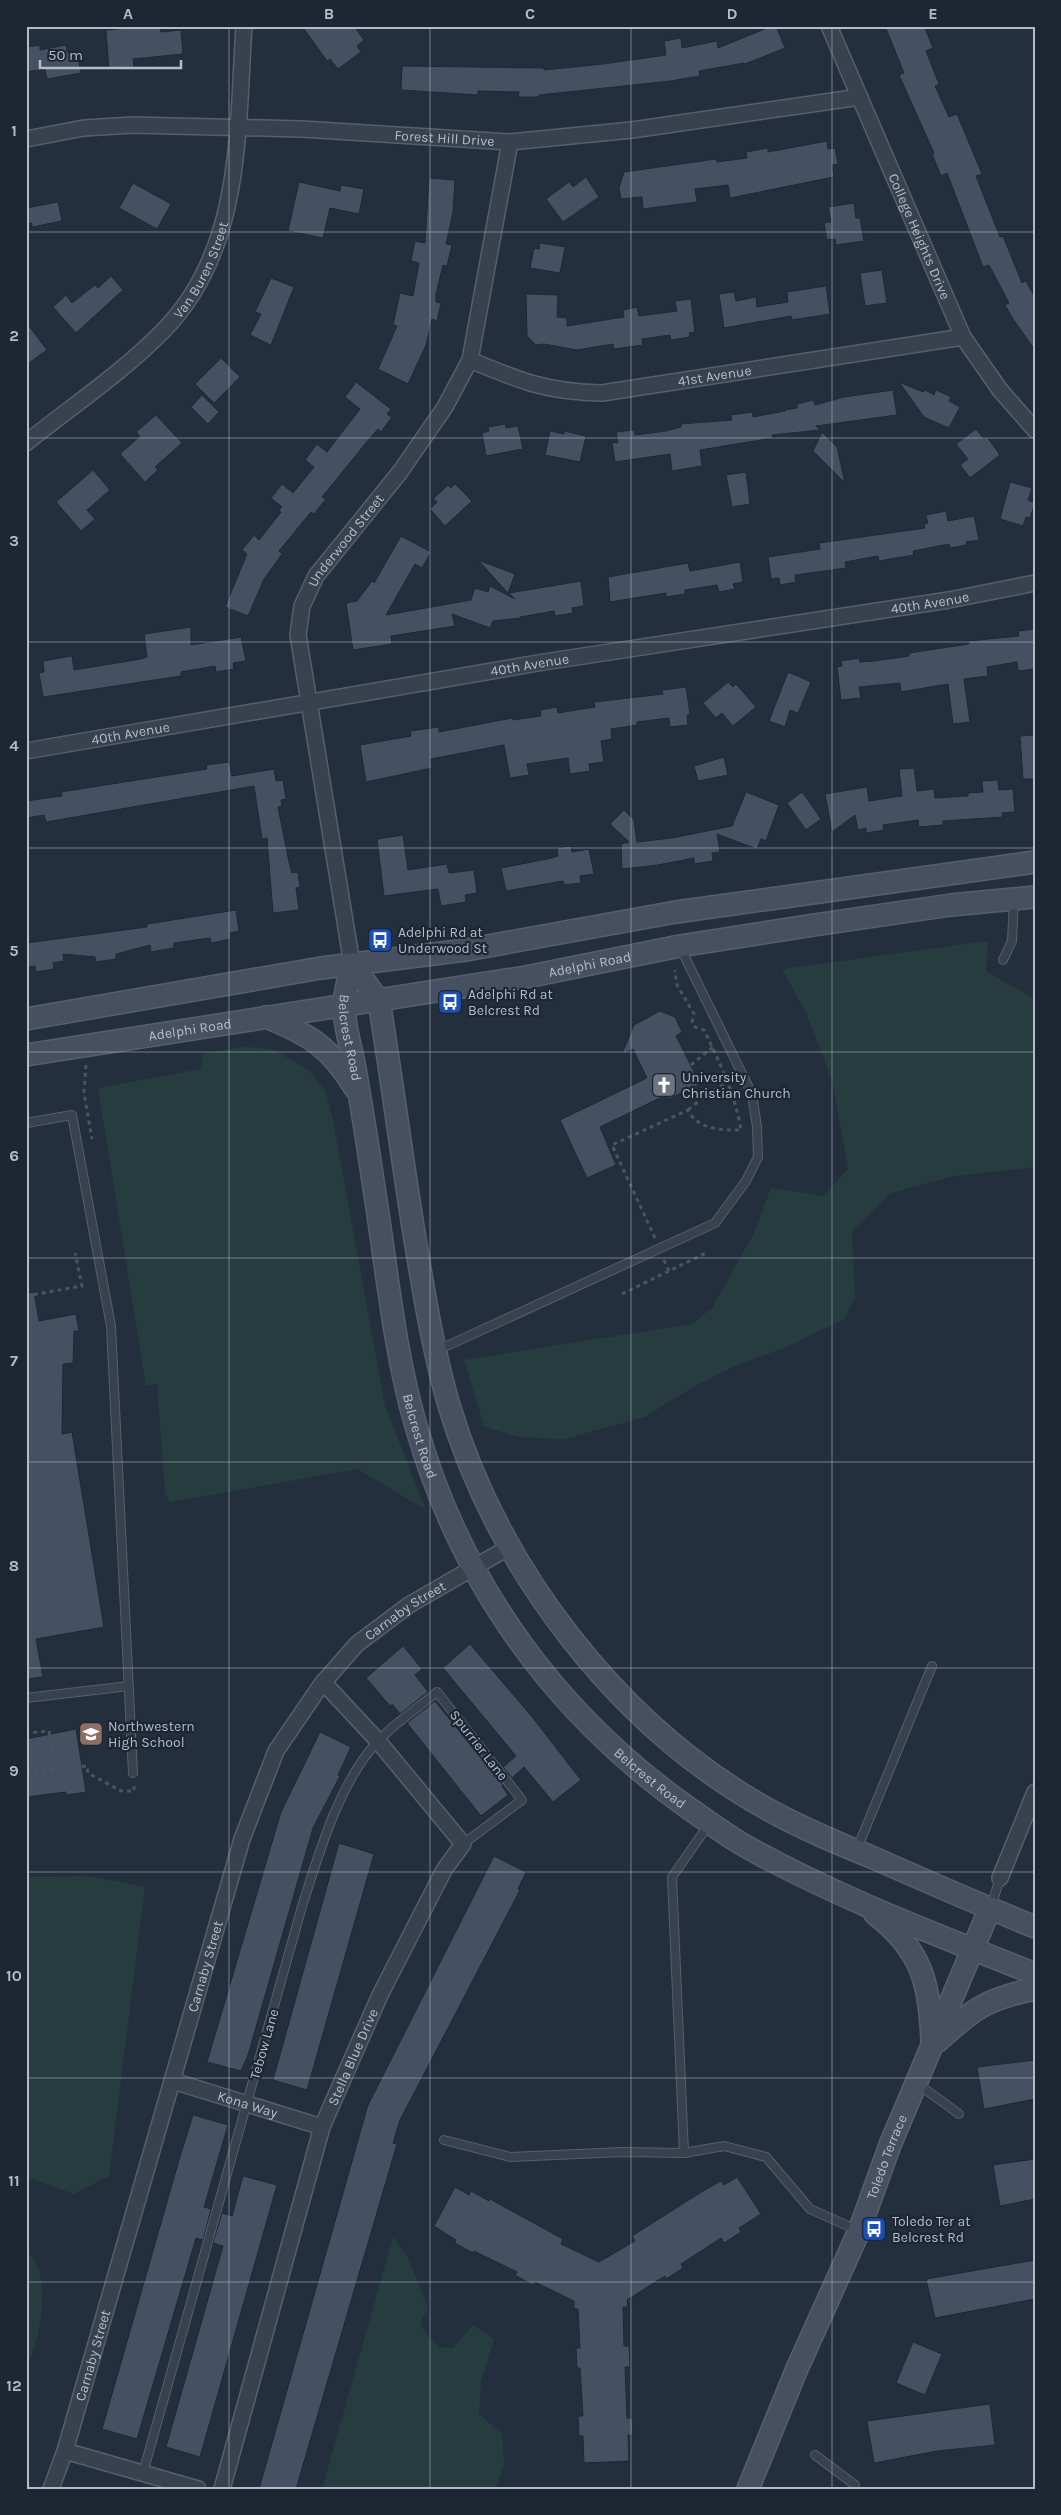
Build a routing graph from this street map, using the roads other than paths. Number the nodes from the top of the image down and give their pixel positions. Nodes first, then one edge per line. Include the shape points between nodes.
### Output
1 (244, 26) edge
2 (829, 26) edge
3 (860, 97) junction
4 (237, 128) junction
5 (26, 139) edge
6 (510, 142) junction
7 (963, 337) junction
8 (470, 360) junction
9 (1035, 430) edge
10 (26, 442) edge
11 (1035, 583) edge
12 (310, 702) junction
13 (26, 751) edge
14 (1035, 862) edge
15 (1024, 898) edge
16 (680, 946) junction
17 (1002, 960) dead end
18 (352, 964) junction
19 (379, 1001) junction
20 (344, 1005) junction
21 (266, 1017) junction
22 (26, 1019) edge
23 (26, 1055) edge
24 (360, 1097) junction
25 (26, 1123) edge
26 (435, 1349) junction
27 (511, 1546) junction
28 (472, 1568) junction
29 (932, 1666) dead end
30 (323, 1682) junction
31 (129, 1686) junction
32 (26, 1698) edge
33 (378, 1741) junction
34 (133, 1773) road end
35 (1035, 1792) edge
36 (710, 1823) junction
37 (463, 1844) junction
38 (856, 1851) junction
39 (1000, 1878) joint
40 (854, 1899) junction
41 (990, 1908) junction
42 (1035, 1927) edge
43 (974, 1949) junction
44 (1035, 1974) edge
45 (1035, 1989) edge
46 (932, 2048) junction
47 (172, 2081) junction
48 (917, 2083) junction
49 (247, 2104) junction
50 (959, 2114) dead end
51 (322, 2127) junction
52 (444, 2140) dead end
53 (684, 2153) junction
54 (858, 2231) junction
55 (65, 2451) junction
56 (815, 2455) dead end
57 (143, 2473) junction
58 (855, 2485) dead end
59 (174, 2486) edge
60 (51, 2489) edge
61 (198, 2489) edge
62 (222, 2489) edge
63 (748, 2489) edge

1 - 4 street, Van Buren Street
2 - 3 street, College Heights Drive
3 - 6 street, Forest Hill Drive via 632,130
3 - 7 street, College Heights Drive
4 - 5 street, Forest Hill Drive via 133,125 84,128
4 - 6 street, Forest Hill Drive via 378,132
4 - 10 street, Van Buren Street via 226,214 202,281 182,310 138,354
6 - 8 street, Underwood Street
7 - 8 street, 41st Avenue via 602,393 559,391 529,384
7 - 9 street, College Heights Drive via 1000,390
8 - 12 street, Underwood Street via 445,407 400,472 316,576 308,591 300,613 298,635
11 - 12 street, 40th Avenue via 949,600 544,662
12 - 13 street, 40th Avenue
12 - 18 street, Underwood Street
14 - 18 main road via 676,912 466,950
15 - 16 main road, Adelphi Road via 923,908
15 - 17 lane via 1012,941
16 - 19 main road, Adelphi Road via 526,977
16 - 26 lane via 752,1094 758,1157 746,1180 715,1223
18 - 19 main road, Belcrest Road
18 - 20 main road, Belcrest Road
18 - 22 main road
19 - 20 main road, Adelphi Road
19 - 26 main road, Belcrest Road
20 - 21 main road, Adelphi Road
20 - 24 main road, Belcrest Road
21 - 23 main road, Adelphi Road
21 - 24 main road via 304,1033 319,1044 340,1063
24 - 28 main road, Belcrest Road via 393,1318 415,1424 433,1480
25 - 31 lane via 72,1115 86,1182 111,1326
26 - 27 main road, Belcrest Road via 448,1402 468,1457
27 - 28 street, Carnaby Street
27 - 38 main road, Belcrest Road via 553,1616 632,1708 696,1762 767,1809
28 - 30 street, Carnaby Street via 409,1605 357,1644
28 - 36 main road, Belcrest Road via 498,1611 556,1690 638,1772
29 - 38 lane
30 - 33 street
30 - 47 street, Carnaby Street via 276,1751 242,1839
31 - 32 lane
31 - 34 lane
33 - 37 street
33 - 37 lane, Spurrier Lane via 437,1692 522,1800
33 - 49 lane, Tebow Lane via 355,1774 324,1836
35 - 39 street
36 - 40 main road, Belcrest Road via 742,1845
36 - 53 lane via 672,1877
37 - 51 street, Stella Blue Drive via 444,1870 380,1995
38 - 41 main road, Belcrest Road
39 - 41 lane
40 - 43 main road, Belcrest Road
40 - 46 main road via 899,1936 919,1962 931,2005
41 - 42 main road, Belcrest Road
41 - 43 main road, Toledo Terrace
43 - 44 main road, Belcrest Road
43 - 46 main road, Toledo Terrace
45 - 46 main road via 995,1999 979,2007
46 - 48 main road, Toledo Terrace
47 - 49 street, Kona Way
47 - 55 street, Carnaby Street
48 - 50 lane
48 - 54 main road, Toledo Terrace
49 - 51 street, Kona Way
49 - 57 lane, Tebow Lane
51 - 62 street, Stella Blue Drive
52 - 53 lane via 510,2156
53 - 54 lane via 724,2146 766,2156 810,2209
54 - 63 main road, Toledo Terrace
55 - 57 street
55 - 60 street, Carnaby Street
56 - 58 lane
57 - 59 street
59 - 61 street

